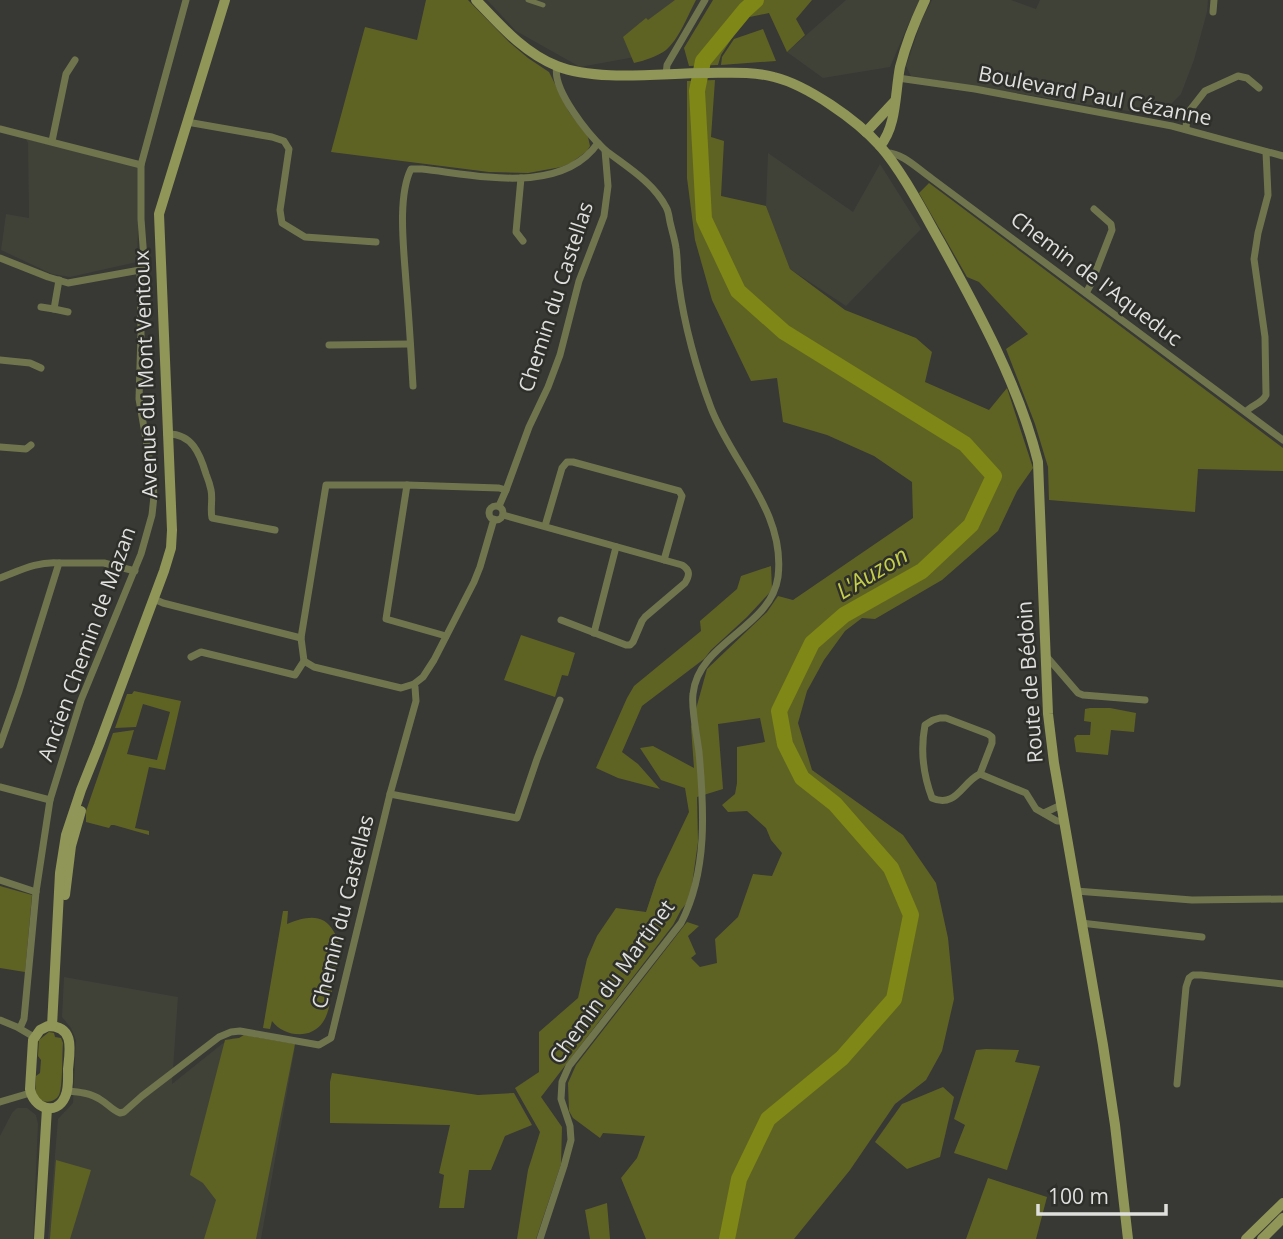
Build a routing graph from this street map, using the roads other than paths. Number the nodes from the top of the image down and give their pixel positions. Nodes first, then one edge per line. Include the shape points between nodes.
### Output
1 (186, 0) edge
2 (225, 0) edge
3 (476, 0) edge
4 (528, 0) edge
5 (705, 0) edge
6 (925, 0) edge
7 (1214, 0) edge
8 (543, 5) dead end
9 (1213, 12) dead end
10 (75, 60) dead end
11 (557, 66) junction
12 (666, 75) junction
13 (898, 78) junction
14 (1259, 88) dead end
15 (894, 102) junction
16 (187, 122) junction
17 (1186, 129) junction
18 (0, 130) edge
19 (866, 132) junction
20 (52, 141) junction
21 (598, 143) junction
22 (883, 149) junction
23 (605, 150) junction
24 (1266, 152) junction
25 (1283, 156) edge
26 (141, 164) junction
27 (522, 178) junction
28 (1094, 209) dead end
29 (141, 219) junction
30 (159, 220) junction
31 (523, 241) dead end
32 (376, 243) dead end
33 (0, 258) edge
34 (139, 270) junction
35 (59, 280) junction
36 (1086, 293) junction
37 (41, 307) dead end
38 (54, 309) junction
39 (68, 312) dead end
40 (410, 344) junction
41 (329, 345) dead end
42 (0, 360) edge
43 (41, 368) dead end
44 (413, 386) dead end
45 (1245, 412) junction
46 (167, 434) junction
47 (1283, 440) edge
48 (31, 445) dead end
49 (0, 447) edge
50 (407, 485) junction
51 (506, 490) junction
52 (499, 506) junction
53 (503, 515) junction
54 (494, 519) junction
55 (545, 526) junction
56 (275, 530) dead end
57 (616, 547) junction
58 (664, 560) junction
59 (59, 563) junction
60 (135, 571) junction
61 (0, 578) edge
62 (154, 599) junction
63 (561, 620) dead end
64 (594, 633) junction
65 (446, 636) junction
66 (301, 638) junction
67 (1046, 656) junction
68 (191, 657) dead end
69 (304, 661) junction
70 (414, 684) junction
71 (560, 700) dead end
72 (1145, 700) dead end
73 (0, 745) edge
74 (980, 774) junction
75 (0, 787) edge
76 (390, 794) junction
77 (50, 800) junction
78 (1061, 805) junction
79 (1044, 813) junction
80 (1064, 821) junction
81 (0, 880) edge
82 (1076, 891) junction
83 (36, 892) junction
84 (1283, 899) edge
85 (1082, 923) junction
86 (1202, 937) dead end
87 (1283, 984) edge
88 (0, 1020) edge
89 (52, 1026) junction
90 (20, 1028) junction
91 (34, 1037) junction
92 (1177, 1084) dead end
93 (67, 1091) junction
94 (30, 1093) junction
95 (0, 1102) edge
96 (47, 1108) junction
97 (1283, 1203) edge
98 (1283, 1218) edge
99 (39, 1239) edge
100 (540, 1239) edge
101 (1128, 1239) edge
102 (1246, 1239) edge
103 (1262, 1239) edge

1 - 26 street, Ancien Chemin de Mazan
2 - 16 main road, Avenue du Mont Ventoux
3 - 11 main road, Route de Bédoin via 519,43
4 - 8 street
5 - 12 street via 667,65
6 - 13 main road
7 - 9 street
10 - 20 street via 66,74
11 - 12 main road, Route de Bédoin via 587,74
11 - 21 street via 555,75 563,94
12 - 19 main road, Route de Bédoin via 760,74 779,79 815,95
13 - 15 main road
13 - 17 street, Boulevard Paul Cézanne
14 - 17 street via 1238,76 1205,91 1187,114
15 - 19 main road
15 - 22 main road
16 - 30 main road, Avenue du Mont Ventoux
16 - 32 street via 284,141 289,149 282,223 305,237
17 - 24 street, Boulevard Paul Cézanne
18 - 20 street
19 - 22 main road, Route de Bédoin
20 - 26 street
21 - 23 street
21 - 27 street via 557,173
22 - 36 street, Chemin de l'Aqueduc via 907,161
22 - 67 main road, Route de Bédoin via 994,343 1032,437 1040,482
23 - 51 street, Chemin du Castellas via 608,186 604,216 582,273 560,355
23 - 100 street, Chemin du Martinet via 651,186 667,209 678,285 712,409 772,522 779,561 774,593 765,606 714,654 697,677 692,695 703,821 696,885 681,923 569,1066 561,1099 571,1140
24 - 25 street, Boulevard Paul Cézanne
24 - 45 street via 1268,195 1254,259 1265,337 1266,395
26 - 29 street, Ancien Chemin de Mazan
27 - 31 street via 516,232
27 - 40 street via 411,169 404,191
28 - 36 street via 1112,230
29 - 30 street
29 - 34 street, Ancien Chemin de Mazan via 144,259
30 - 46 main road, Avenue du Mont Ventoux
33 - 35 street
34 - 35 street via 68,283
34 - 60 street, Ancien Chemin de Mazan via 139,399 154,496
35 - 38 street
36 - 45 street, Chemin de l'Aqueduc
37 - 38 street
38 - 39 street
40 - 41 street
40 - 44 street
42 - 43 street
45 - 47 street, Chemin de l'Aqueduc
46 - 56 street via 185,438 198,451 211,490 212,517
46 - 62 main road, Avenue du Mont Ventoux via 172,530
48 - 49 street via 26,449
50 - 51 street
50 - 65 street via 386,619
50 - 66 street via 326,485
51 - 52 street, Chemin du Castellas
52 - 53 street
52 - 54 street via 490,510
53 - 54 street
53 - 55 street
54 - 65 street via 480,567
55 - 57 street
55 - 58 street via 566,462 679,491 682,496
57 - 58 street
57 - 64 street
58 - 64 street via 686,567 689,577 642,621 633,642 626,645
59 - 60 street via 104,564
59 - 61 street via 35,565
59 - 73 street
60 - 77 street, Ancien Chemin de Mazan via 81,699
62 - 66 street
62 - 89 main road, Avenue du Mont Ventoux via 99,744 71,846
63 - 64 street
65 - 70 street via 435,660
66 - 69 street
67 - 72 street via 1078,693
67 - 78 main road, Route de Bédoin via 1048,714
68 - 69 street via 201,652 295,675
69 - 70 street via 401,688
70 - 76 street, Chemin du Castellas via 416,701
71 - 76 street via 517,818
74 - 74 street via 992,737 946,718 925,725 925,781 932,798 940,802 951,799
74 - 79 street via 1026,793
75 - 77 street
76 - 93 street, Chemin du Castellas via 331,1038 319,1045 231,1032 120,1114 94,1096
77 - 83 street, Ancien Chemin de Mazan
78 - 79 street
78 - 80 main road, Route de Bédoin
79 - 80 street
80 - 82 main road, Route de Bédoin
81 - 83 street
82 - 84 street via 1192,900
82 - 85 main road, Route de Bédoin
83 - 90 street, Ancien Chemin de Mazan
85 - 86 street
85 - 101 main road, Route de Bédoin via 1115,1125
87 - 92 street via 1201,975 1189,978
88 - 90 street
89 - 91 main road
89 - 93 main road via 62,1029 69,1039
90 - 91 street
91 - 94 main road
93 - 96 main road via 60,1104
94 - 95 street
94 - 96 main road via 37,1104
96 - 99 main road
97 - 102 main road
98 - 103 main road

